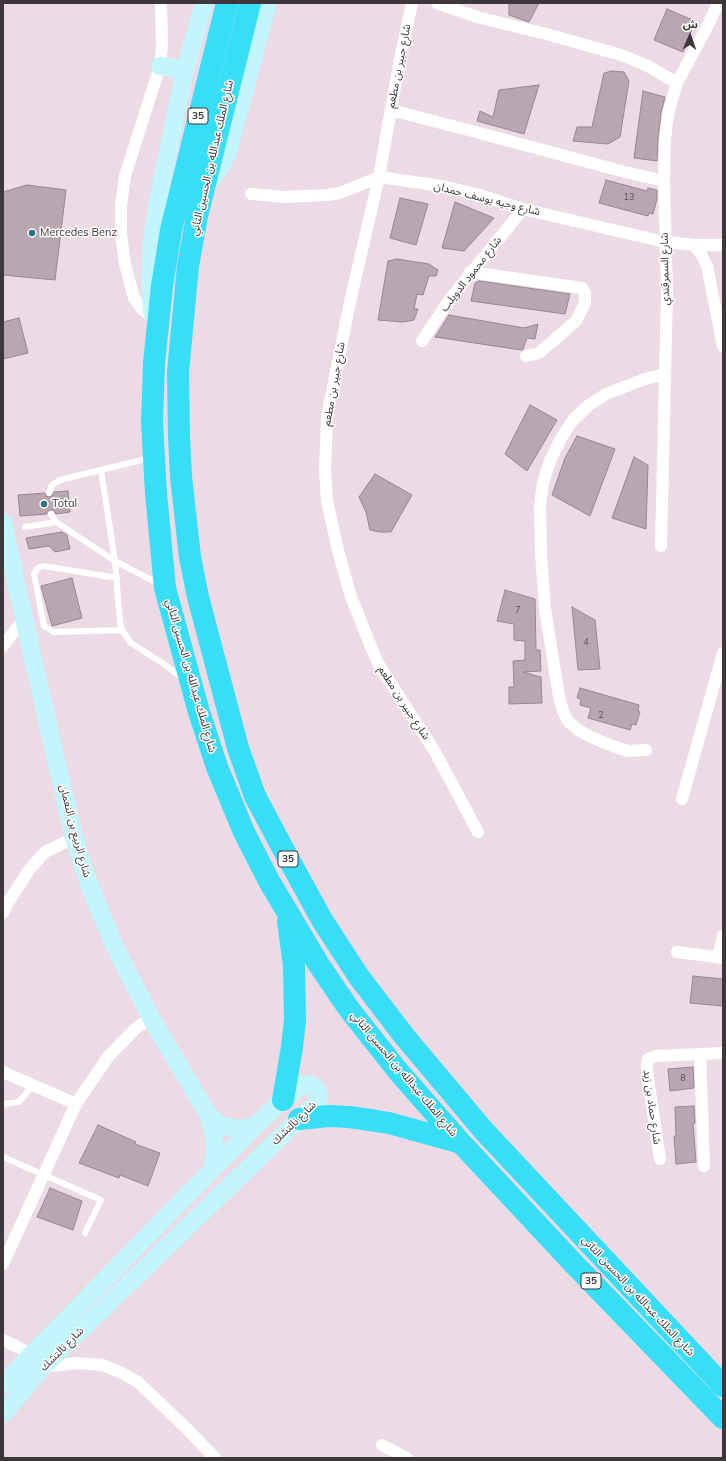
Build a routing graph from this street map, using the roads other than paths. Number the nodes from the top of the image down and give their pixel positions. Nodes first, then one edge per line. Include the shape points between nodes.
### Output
1 (161, 3) edge
2 (204, 3) edge
3 (227, 3) edge
4 (250, 3) edge
5 (268, 3) edge
6 (412, 3) edge
7 (437, 3) edge
8 (718, 3) edge
9 (160, 66) junction
10 (185, 70) junction
11 (677, 83) junction
12 (391, 110) junction
13 (379, 177) junction
14 (664, 181) junction
15 (204, 183) junction
16 (250, 194) dead end
17 (523, 209) junction
18 (665, 242) junction
19 (694, 245) junction
20 (723, 245) edge
21 (470, 272) junction
22 (152, 316) junction
23 (156, 339) junction
24 (422, 341) dead end
25 (723, 346) edge
26 (526, 356) dead end
27 (665, 374) junction
28 (154, 457) junction
29 (101, 470) junction
30 (49, 492) dead end
31 (51, 514) dead end
32 (3, 522) edge
33 (56, 522) junction
34 (26, 528) dead end
35 (661, 546) dead end
36 (115, 561) junction
37 (117, 578) junction
38 (165, 588) junction
39 (24, 619) junction
40 (122, 630) junction
41 (3, 646) edge
42 (723, 653) edge
43 (192, 686) junction
44 (646, 750) dead end
45 (682, 799) dead end
46 (478, 832) dead end
47 (74, 838) junction
48 (286, 910) junction
49 (3, 913) edge
50 (723, 936) edge
51 (677, 952) dead end
52 (721, 957) edge
53 (151, 1018) junction
54 (723, 1052) edge
55 (700, 1054) junction
56 (3, 1072) edge
57 (33, 1085) junction
58 (283, 1100) junction
59 (3, 1104) edge
60 (76, 1104) junction
61 (208, 1116) junction
62 (299, 1119) junction
63 (255, 1126) junction
64 (461, 1143) junction
65 (3, 1157) edge
66 (660, 1158) dead end
67 (704, 1166) dead end
68 (212, 1169) junction
69 (44, 1175) junction
70 (85, 1232) dead end
71 (3, 1264) edge
72 (3, 1340) edge
73 (37, 1360) junction
74 (3, 1385) edge
75 (723, 1386) edge
76 (3, 1414) edge
77 (723, 1418) edge
78 (382, 1445) dead end
79 (215, 1458) edge
80 (407, 1458) edge

1 - 9 street
2 - 10 main road
3 - 23 highway, شارع الملك عبدالله بن الحسين الثاني / 35 via 170,230
4 - 15 highway, شارع الملك عبدالله بن الحسين الثاني / 35
5 - 15 main road via 230,145 223,164
6 - 12 street, شارع جبير بن مطعم
7 - 11 street via 476,17 621,55 646,65
8 - 11 street, شارع السمرقندي
9 - 10 main road
9 - 22 street via 125,176 121,205 125,264 134,298 141,308
10 - 22 main road via 154,227 150,275
11 - 14 street, شارع السمرقندي via 668,114
12 - 13 street, شارع جبير بن مطعم
12 - 14 street
13 - 16 street, شارع وجيه يوسف حمدان via 340,193 328,195
13 - 17 street, شارع وجيه يوسف حمدان via 456,189
13 - 46 street, شارع جبير بن مطعم via 327,417 327,501 350,594 373,652 434,750
14 - 18 street, شارع السمرقندي
15 - 75 highway, شارع الملك عبدالله بن الحسين الثاني / 35 via 188,266 178,372 181,477 187,537 198,597 238,748 256,796 322,920 359,977 405,1037 484,1131
17 - 18 street, شارع وجيه يوسف حمدان
17 - 21 street, شارع محمود الدويلب
18 - 19 street, شارع وجيه يوسف حمدان
18 - 27 street, شارع السمرقندي
19 - 20 street, شارع وجيه يوسف حمدان
19 - 25 street via 707,266
21 - 24 street, شارع محمود الدويلب
21 - 26 street via 582,288 585,303 576,321 539,353
22 - 23 main road
23 - 28 highway, شارع الملك عبدالله بن الحسين الثاني / 35 via 152,422
27 - 35 street, شارع السمرقندي
27 - 44 street via 645,378 606,394 589,405 574,420 561,438 550,461 540,505 543,591 563,711 568,721 591,737 628,751
28 - 29 lane
28 - 38 highway, شارع الملك عبدالله بن الحسين الثاني / 35
29 - 30 lane via 60,480 52,485
29 - 36 lane
31 - 33 lane
32 - 39 main road, شارع الربيع بن النعمان
33 - 34 lane
33 - 36 lane
36 - 37 lane
36 - 38 lane
37 - 40 lane
37 - 40 lane via 44,566 38,568 34,574 44,626 54,632
38 - 43 highway, شارع الملك عبدالله بن الحسين الثاني / 35
39 - 41 street
39 - 47 main road, شارع الربيع بن النعمان
40 - 43 lane via 131,644 164,664
42 - 45 street
43 - 48 highway, شارع الملك عبدالله بن الحسين الثاني / 35 via 215,760 244,832
47 - 49 street via 45,852 29,870
47 - 53 main road, شارع الربيع بن النعمان via 89,884 115,947
48 - 58 highway via 294,966 295,1020 292,1054
48 - 64 highway, شارع الملك عبدالله بن الحسين الثاني / 35 via 349,1009 398,1071
50 - 52 street
51 - 52 street
53 - 60 street via 136,1028 108,1057
53 - 61 main road, شارع الربيع بن النعمان
54 - 55 street, شارع حماد بن زيد
55 - 66 street, شارع حماد بن زيد via 656,1056 648,1059 647,1072
55 - 67 street
56 - 57 street
57 - 59 lane via 19,1102
57 - 60 street
58 - 62 main road, شارع نالتشك via 303,1086 311,1085 316,1088 319,1095 318,1104
58 - 63 main road, شارع نالتشك
60 - 69 street
61 - 63 main road, شارع الربيع بن النعمان via 220,1125 238,1129
61 - 68 main road, شارع الربيع بن النعمان via 214,1137
62 - 64 highway via 329,1116 370,1120
62 - 73 main road, شارع نالتشك
63 - 68 main road, شارع نالتشك
64 - 77 highway, شارع الملك عبدالله بن الحسين الثاني / 35
65 - 69 lane
68 - 73 main road, شارع نالتشك
69 - 70 lane via 101,1200
69 - 71 street
72 - 73 street
73 - 74 main road, شارع نالتشك
73 - 76 main road, شارع نالتشك
73 - 79 street via 103,1365 120,1372 138,1382
78 - 80 street

